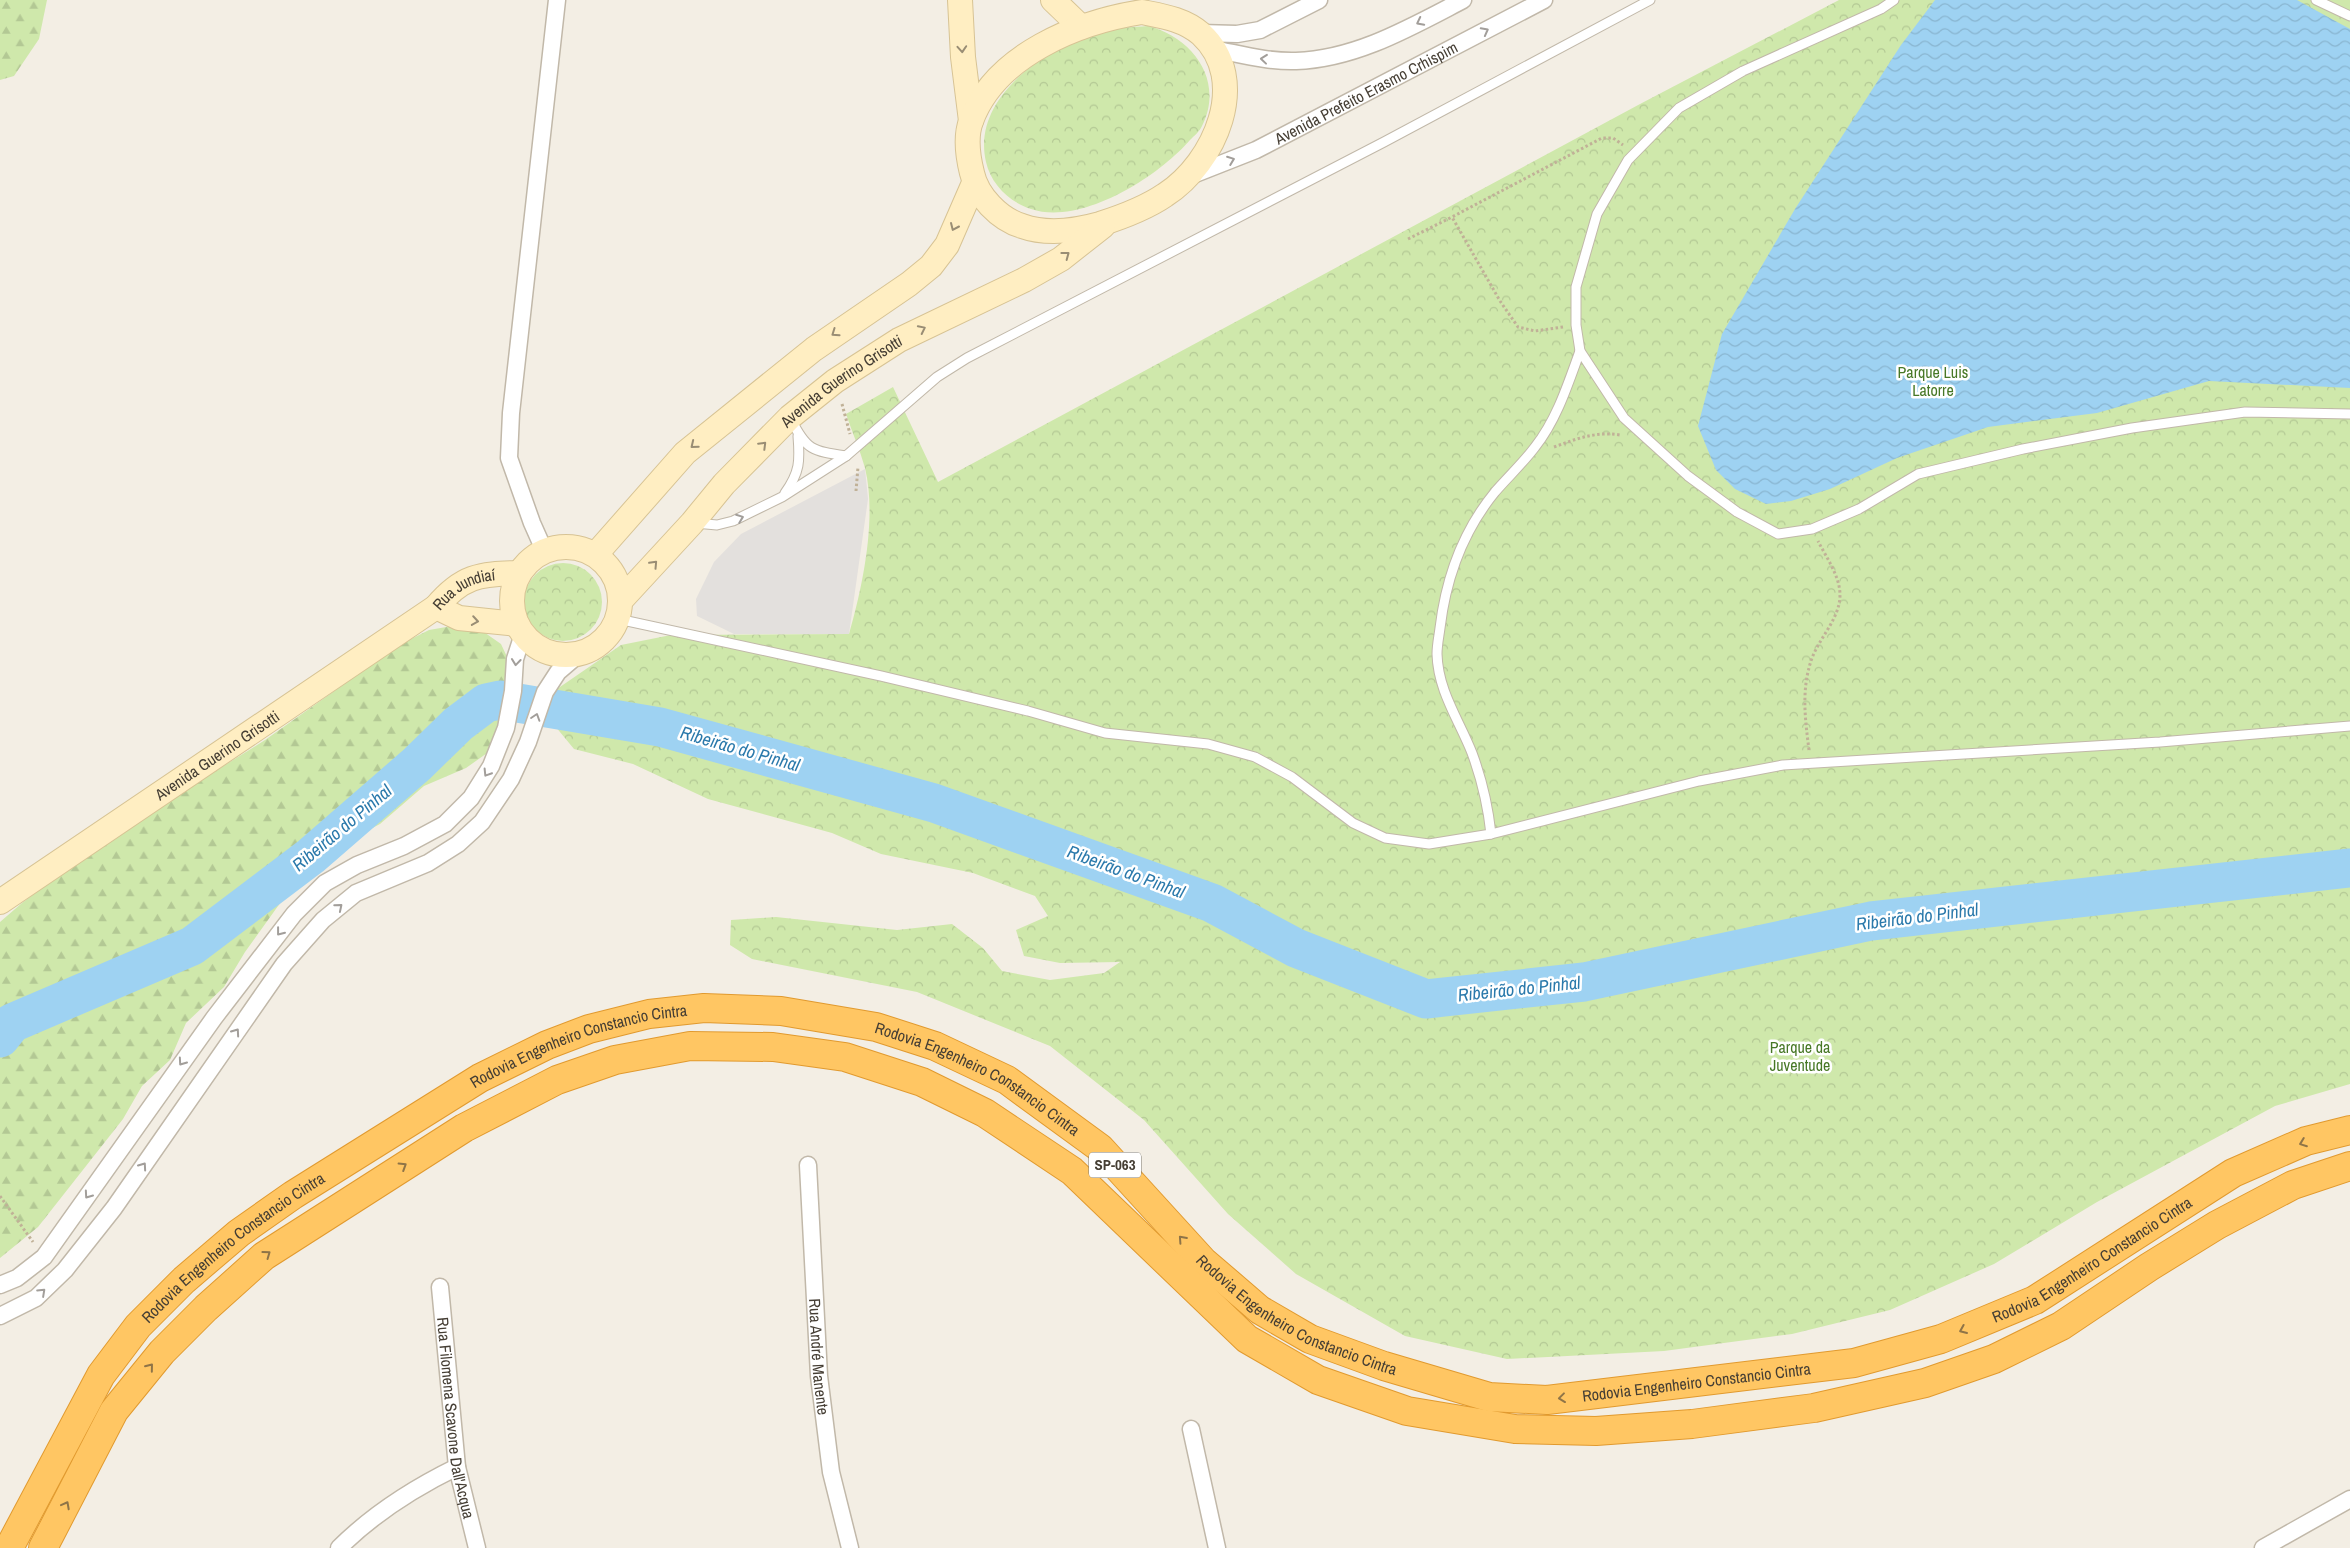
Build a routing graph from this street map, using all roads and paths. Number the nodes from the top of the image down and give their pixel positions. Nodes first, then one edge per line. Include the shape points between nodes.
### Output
1 (557, 0) edge
2 (960, 0) edge
3 (1053, 0) edge
4 (1318, 0) edge
5 (1463, 0) edge
6 (1544, 0) edge
7 (1650, 0) edge
8 (1894, 0) edge
9 (2316, 0) edge
10 (2350, 16) edge
11 (1082, 27) junction
12 (1207, 41) junction
13 (971, 122) junction
14 (1635, 154) junction
15 (1186, 177) junction
16 (974, 182) junction
17 (1452, 217) junction
18 (1110, 221) junction
19 (1408, 239) dead end
20 (1576, 325) junction
21 (1580, 351) junction
22 (2350, 414) edge
23 (794, 427) junction
24 (1648, 439) junction
25 (846, 456) junction
26 (1525, 458) junction
27 (782, 497) junction
28 (692, 523) junction
29 (1812, 529) junction
30 (544, 550) junction
31 (596, 554) junction
32 (518, 573) junction
33 (436, 607) junction
34 (619, 610) junction
35 (520, 629) junction
36 (579, 654) junction
37 (2350, 726) edge
38 (1811, 763) junction
39 (1491, 834) junction
40 (0, 902) edge
41 (2350, 1130) edge
42 (808, 1165) dead end
43 (2350, 1166) edge
44 (0, 1196) edge
45 (44, 1257) junction
46 (0, 1285) edge
47 (440, 1287) dead end
48 (0, 1316) edge
49 (1190, 1429) dead end
50 (457, 1467) junction
51 (2350, 1499) edge
52 (9, 1548) edge
53 (43, 1548) edge
54 (339, 1548) edge
55 (477, 1548) edge
56 (850, 1548) edge
57 (1217, 1548) edge
58 (2263, 1548) edge

1 - 30 street via 511,413 509,458
2 -> 13 main road
3 - 11 main road
4 - 12 street via 1260,30
5 -> 12 street via 1394,36 1340,54 1296,61 1262,59
15 -> 6 street, Avenida Prefeito Erasmo Crhispim via 1256,150
7 - 25 lane via 967,358 937,377
8 - 14 lane via 1743,71 1679,108
9 - 10 lane
11 - 12 main road via 1115,16 1142,12 1176,18
11 - 13 main road via 1014,63 987,92
12 - 15 main road via 1224,70 1225,94 1220,126 1205,155
13 - 16 main road via 968,146
14 - 17 path via 1613,138 1602,138
14 - 20 lane via 1628,160 1597,214 1576,287
15 - 18 main road via 1166,195
16 - 18 main road via 983,198 1001,215 1021,226 1049,231 1083,228
16 -> 31 main road via 947,245 930,266 814,349 684,454
17 - 19 path
17 - 20 path via 1518,327 1534,331
23 -> 18 main road, Avenida Guerino Grisotti via 835,381 899,340 1061,259
20 - 21 lane
21 - 24 lane via 1624,418
21 - 26 lane via 1557,412 1536,447
22 - 29 lane via 2245,412 2132,428 2023,449 1918,474 1859,509
23 - 25 lane via 814,449
23 - 27 lane via 799,465 796,478
28 -> 23 main road, Avenida Guerino Grisotti via 724,484
24 - 26 path via 1608,433 1582,437
24 - 29 lane via 1688,476 1736,512 1778,534
25 - 27 lane
26 - 39 lane via 1494,494 1467,534 1453,564 1437,654 1441,684 1472,752 1486,799
28 -> 27 lane via 717,525 733,521
34 -> 28 main road, Avenida Guerino Grisotti
29 - 38 path via 1836,576 1840,594 1837,610 1812,657 1804,687
30 - 31 main road via 561,546 580,547
30 - 32 main road via 529,559
31 - 34 main road via 618,582
32 - 33 main road, Rua Jundiaí via 477,576 447,595
32 - 35 main road via 512,590 511,608
33 -> 35 main road, Rua Jundiaí via 459,618
33 - 40 main road, Avenida Guerino Grisotti
34 - 36 main road via 609,635 596,647
34 - 39 lane via 1028,711 1104,733 1208,744 1256,758 1292,777 1353,823 1385,838 1429,844
35 - 36 main road via 542,650 560,656
35 -> 45 street via 506,728 491,766 471,798 445,824 325,883 294,914 214,1018
48 -> 36 street via 36,1298 65,1270 114,1208 284,964 323,920 356,893 428,863 458,844 482,822 511,779 528,742 544,692 558,672
37 - 38 lane via 2160,742
38 - 39 lane via 1699,781
41 -> 52 highway, Rodovia Engenheiro Constancio Cintra / SP-063 via 2306,1142 2233,1174 2035,1300 1941,1339 1854,1363 1547,1400 1489,1397 1384,1366 1310,1339 1260,1310 1202,1261 1100,1148 1007,1080 936,1046 876,1027 781,1011 704,1008 649,1014 589,1028 480,1078 293,1195 239,1233 184,1280 138,1326 101,1374
42 - 56 street, Rua André Manente via 819,1376 831,1472
53 -> 43 highway, Rodovia Engenheiro Constancio Cintra / SP-063 via 114,1412 162,1352 264,1256 464,1128 558,1080 616,1060 690,1046 773,1047 845,1057 922,1082 985,1113 1072,1171 1211,1306 1255,1344 1318,1380 1407,1411 1515,1429 1596,1431 1692,1424 1814,1408 1925,1383 1994,1359 2061,1326 2217,1225 2293,1185
44 - 45 path
45 - 46 street via 17,1278
47 - 50 street, Rua Filomena Scavone Dall'Acqua
49 - 57 street
50 - 54 street via 389,1506
50 - 55 street, Rua Filomena Scavone Dall'Acqua
51 - 58 street

